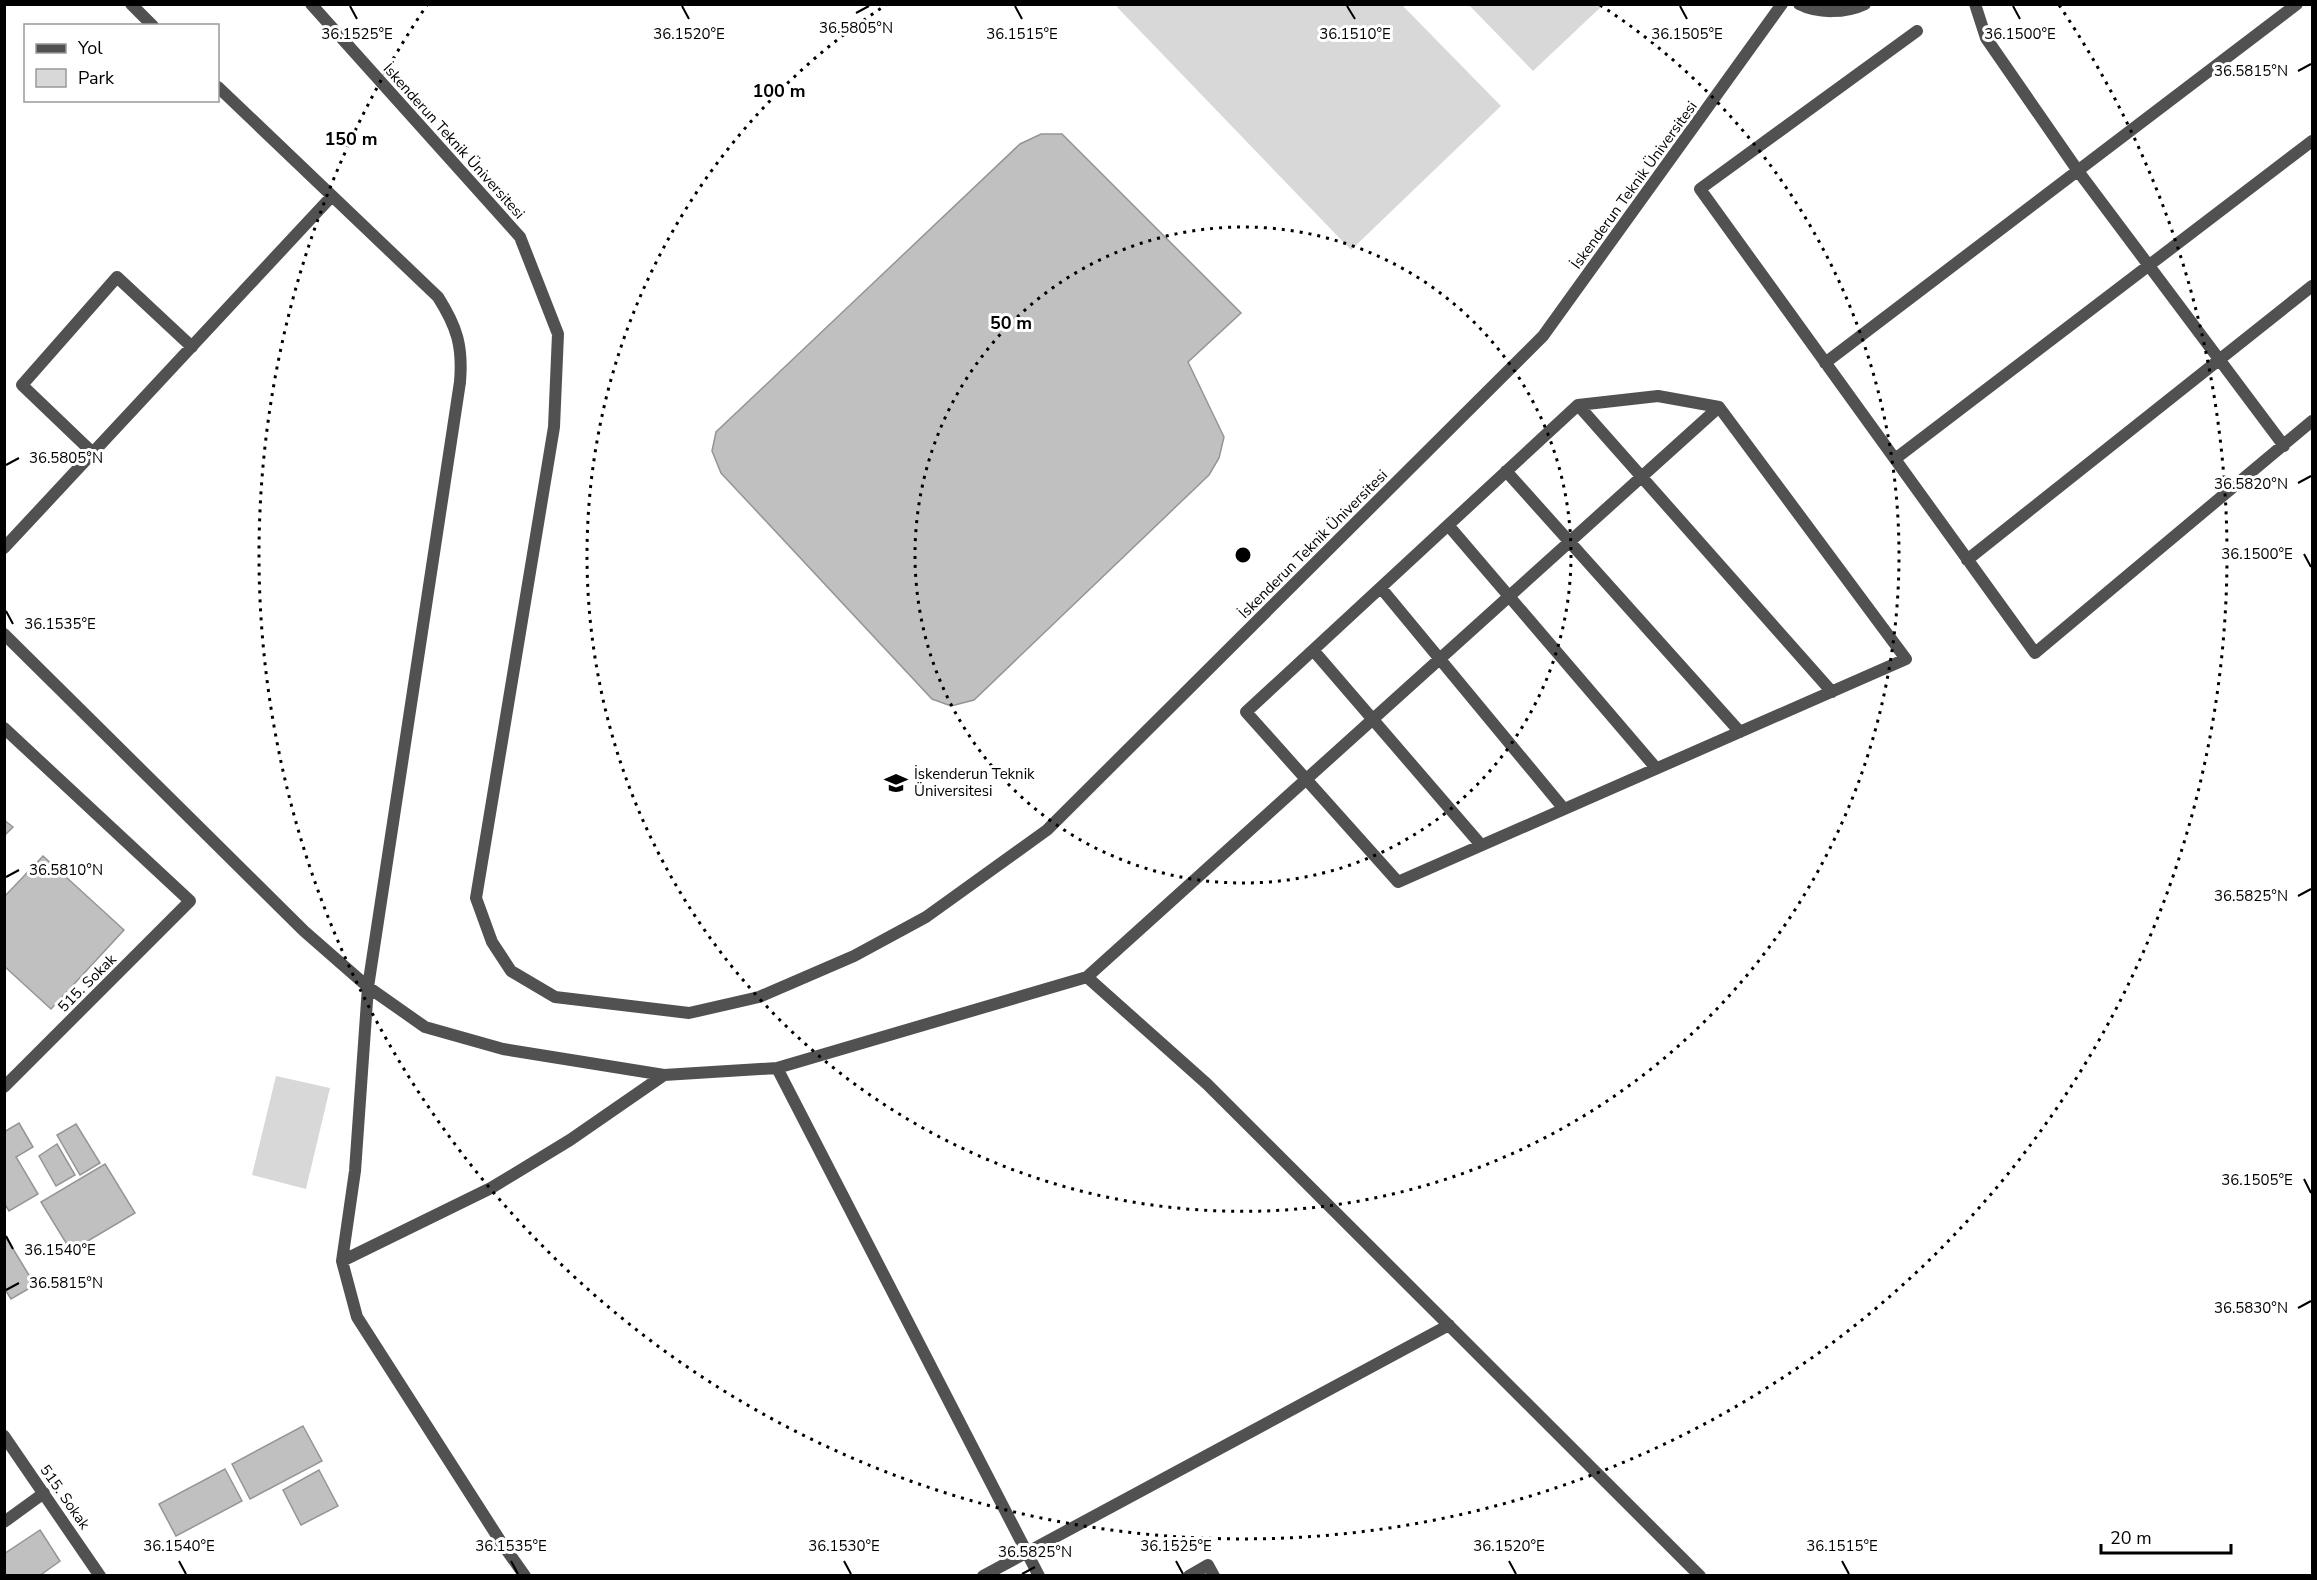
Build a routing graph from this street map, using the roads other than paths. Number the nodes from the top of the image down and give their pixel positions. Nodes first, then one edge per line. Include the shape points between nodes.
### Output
1 (131, 4) edge
2 (310, 4) edge
3 (1782, 4) edge
4 (1799, 4) edge
5 (1865, 4) edge
6 (1975, 4) edge
7 (2297, 4) edge
8 (151, 24) edge
9 (1917, 31) dead end
10 (219, 88) edge
11 (2313, 141) edge
12 (2078, 171) junction
13 (332, 196) junction
14 (2149, 266) junction
15 (2313, 286) edge
16 (192, 347) junction
17 (2220, 360) junction
18 (1826, 363) junction
19 (1578, 405) junction
20 (1719, 406) junction
21 (2313, 421) edge
22 (2284, 446) junction
23 (93, 453) junction
24 (1894, 459) junction
25 (1506, 471) junction
26 (1641, 477) junction
27 (1448, 525) junction
28 (1569, 542) junction
29 (4, 548) edge
30 (1967, 560) junction
31 (1381, 588) junction
32 (1509, 597) junction
33 (4, 634) edge
34 (1313, 650) junction
35 (1441, 658) junction
36 (1832, 692) junction
37 (1373, 718) junction
38 (4, 728) edge
39 (1740, 732) junction
40 (1656, 768) junction
41 (1307, 779) junction
42 (1564, 809) junction
43 (1481, 845) junction
44 (1087, 977) junction
45 (369, 987) junction
46 (777, 1068) junction
47 (664, 1075) junction
48 (4, 1087) edge
49 (342, 1261) junction
50 (1449, 1325) junction
51 (4, 1437) edge
52 (44, 1493) junction
53 (4, 1522) edge
54 (1027, 1552) junction
55 (100, 1575) edge
56 (525, 1575) edge
57 (983, 1575) edge
58 (1039, 1575) edge
59 (1189, 1575) edge
60 (1214, 1575) edge
61 (1700, 1575) edge

1 - 8 street
2 - 3 street, İskenderun Teknik Üniversitesi via 520,237 558,334 554,427 476,898 492,942 511,970 555,997 689,1013 759,997 854,956 926,916 1047,830 1543,336
4 - 5 street via 1829,12
6 - 12 street via 1986,38
7 - 12 street
9 - 18 street via 1700,189
10 - 13 street
11 - 14 street
12 - 14 street
12 - 18 street
13 - 16 street
13 - 45 street via 438,297 452,318 461,361
14 - 17 street
14 - 24 street
15 - 17 street
16 - 23 street
16 - 23 street via 117,277 22,385
17 - 22 street
17 - 30 street
18 - 24 street
19 - 20 street via 1658,396
19 - 25 street
19 - 26 street
20 - 26 street
20 - 36 street via 1906,659
21 - 22 street
22 - 30 street via 2035,653
23 - 29 street
24 - 30 street
25 - 27 street
25 - 28 street
26 - 28 street
26 - 36 street
27 - 31 street
27 - 32 street
28 - 32 street
28 - 39 street
31 - 34 street
31 - 35 street
32 - 35 street
32 - 40 street
33 - 45 street via 304,931
34 - 37 street
34 - 41 street via 1246,712
35 - 37 street
35 - 42 street
36 - 39 street
37 - 41 street
37 - 43 street
38 - 48 street, 515. Sokak via 190,901
39 - 40 street
40 - 42 street
41 - 43 street via 1398,882
41 - 44 street
42 - 43 street
44 - 46 street
44 - 50 street via 1208,1084
45 - 47 street via 424,1028 503,1049
45 - 49 street via 355,1171
46 - 47 street
46 - 54 street
47 - 49 street via 570,1140 491,1188
49 - 56 street via 357,1317
50 - 54 street
50 - 61 street
51 - 52 street, 515. Sokak
52 - 53 street
52 - 55 street, 515. Sokak
54 - 57 street
54 - 58 street
59 - 60 street via 1208,1565

